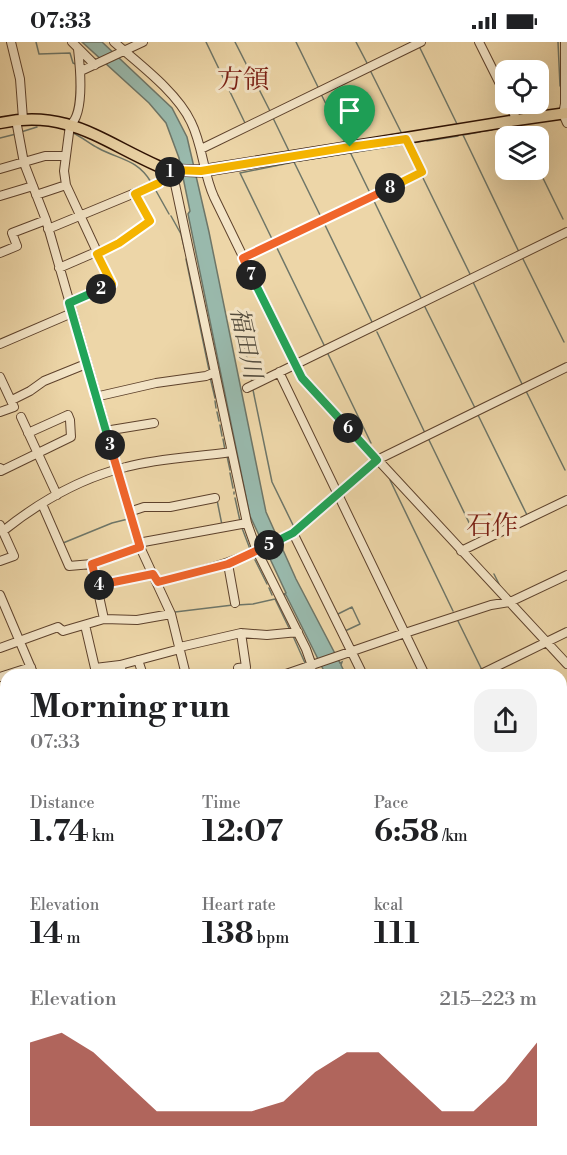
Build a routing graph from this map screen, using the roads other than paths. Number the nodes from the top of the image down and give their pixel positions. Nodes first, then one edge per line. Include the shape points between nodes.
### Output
1 (11, 42) edge
2 (72, 42) edge
3 (114, 42) edge
4 (143, 42) edge
5 (421, 42) edge
6 (479, 42) edge
7 (566, 47) edge
8 (78, 49) junction
9 (123, 52) junction
10 (96, 65) junction
11 (81, 72) junction
12 (495, 74) edge
13 (514, 114) edge
14 (566, 117) edge
15 (19, 119) junction
16 (517, 120) junction
17 (0, 123) edge
18 (70, 125) junction
19 (406, 139) junction
20 (201, 149) junction
21 (66, 156) junction
22 (24, 163) junction
23 (0, 169) edge
24 (173, 170) junction
25 (203, 171) junction
26 (66, 185) junction
27 (33, 186) junction
28 (135, 194) junction
29 (36, 195) junction
30 (0, 196) edge
31 (79, 217) junction
32 (45, 220) junction
33 (48, 229) junction
34 (567, 232) edge
35 (0, 253) edge
36 (97, 253) junction
37 (243, 258) junction
38 (59, 268) junction
39 (69, 303) junction
40 (72, 313) junction
41 (0, 344) edge
42 (86, 364) junction
43 (295, 365) junction
44 (567, 367) edge
45 (215, 372) junction
46 (279, 372) junction
47 (0, 376) edge
48 (247, 388) dead end
49 (95, 397) junction
50 (12, 400) junction
51 (0, 412) edge
52 (21, 417) dead end
53 (154, 423) dead end
54 (105, 430) junction
55 (28, 433) junction
56 (231, 452) junction
57 (38, 453) junction
58 (377, 460) junction
59 (0, 468) edge
60 (117, 469) junction
61 (338, 494) junction
62 (57, 495) junction
63 (215, 498) dead end
64 (567, 500) edge
65 (42, 504) junction
66 (129, 512) junction
67 (247, 523) junction
68 (2, 528) edge
69 (293, 533) junction
70 (139, 545) junction
71 (259, 550) junction
72 (461, 551) junction
73 (0, 561) edge
74 (92, 564) junction
75 (228, 564) junction
76 (153, 574) junction
77 (567, 575) edge
78 (558, 579) junction
79 (158, 582) junction
80 (97, 585) junction
81 (567, 585) edge
82 (1, 598) edge
83 (510, 602) junction
84 (235, 603) dead end
85 (171, 614) junction
86 (104, 619) junction
87 (85, 625) junction
88 (298, 632) junction
89 (567, 632) edge
90 (241, 633) junction
91 (405, 633) junction
92 (20, 640) junction
93 (546, 643) junction
94 (0, 648) edge
95 (180, 648) junction
96 (352, 652) junction
97 (138, 660) junction
98 (567, 664) edge
99 (120, 665) junction
100 (314, 665) junction
101 (31, 667) joint
102 (25, 669) edge
103 (121, 669) edge
104 (141, 669) edge
105 (185, 669) edge
106 (238, 669) edge
107 (302, 669) edge
108 (360, 669) edge
109 (422, 669) edge
110 (492, 669) edge

1 - 15 street via 20,79
2 - 8 street
3 - 9 street
4 - 9 street
5 - 20 street
6 - 12 street
7 - 14 street
8 - 10 street
8 - 11 street
9 - 10 street
9 - 20 street via 185,111
10 - 11 street
11 - 18 street via 78,109
13 - 16 street
14 - 16 main road
15 - 17 main road
15 - 18 main road via 51,119
15 - 22 street
16 - 19 main road
18 - 21 street
18 - 24 main road
19 - 25 main road
19 - 37 street via 422,172
20 - 25 street
21 - 22 street via 45,156
21 - 26 street
22 - 23 street
22 - 27 street
24 - 25 main road
24 - 28 street via 159,183
24 - 45 street
25 - 37 street
26 - 29 street
26 - 31 street
27 - 29 street
27 - 30 street
28 - 31 street
28 - 36 street via 150,221
29 - 32 street
31 - 33 street
31 - 36 street
32 - 33 street
32 - 35 street via 12,233 17,246
33 - 38 street
34 - 43 street
36 - 38 street
36 - 39 street via 112,284
37 - 43 street
38 - 39 street
39 - 40 street
40 - 41 street
40 - 42 street
42 - 49 street
42 - 50 street via 44,381
43 - 46 street
43 - 58 street via 302,378
44 - 58 street
45 - 49 street
45 - 56 street
46 - 48 street
46 - 61 street
47 - 50 street
49 - 54 street
50 - 51 street via 14,407
52 - 55 street
53 - 54 street
54 - 60 street
55 - 57 street
55 - 57 street via 68,415 71,437
56 - 60 street
56 - 67 street
57 - 59 street via 1,471
57 - 62 street
58 - 61 street
58 - 72 street
60 - 62 street
60 - 66 street
61 - 69 street
61 - 91 street
62 - 65 street
63 - 66 street
64 - 72 street
65 - 68 street
65 - 74 street via 69,566
66 - 70 street
67 - 70 street
67 - 71 street
68 - 73 street via 14,556
69 - 71 street
69 - 96 street
70 - 74 street
70 - 76 street
71 - 75 street
71 - 88 street
72 - 83 street
74 - 80 street
75 - 79 street
75 - 84 street
76 - 79 street
76 - 80 street
77 - 78 street
78 - 81 street
78 - 83 street
79 - 85 street
80 - 86 street
82 - 92 street
83 - 91 street
83 - 93 street
85 - 86 street via 137,620
85 - 95 street
86 - 87 street
87 - 92 street via 63,631 58,627
87 - 99 street via 95,668
88 - 90 street
88 - 100 street
89 - 93 street
90 - 95 street
90 - 106 street via 246,667
91 - 96 street
91 - 109 street
92 - 94 street
92 - 101 street
93 - 98 street
93 - 110 street
95 - 97 street
95 - 105 street
96 - 100 street
96 - 108 street
97 - 99 street
97 - 104 street
99 - 103 street
100 - 107 street
101 - 102 street

